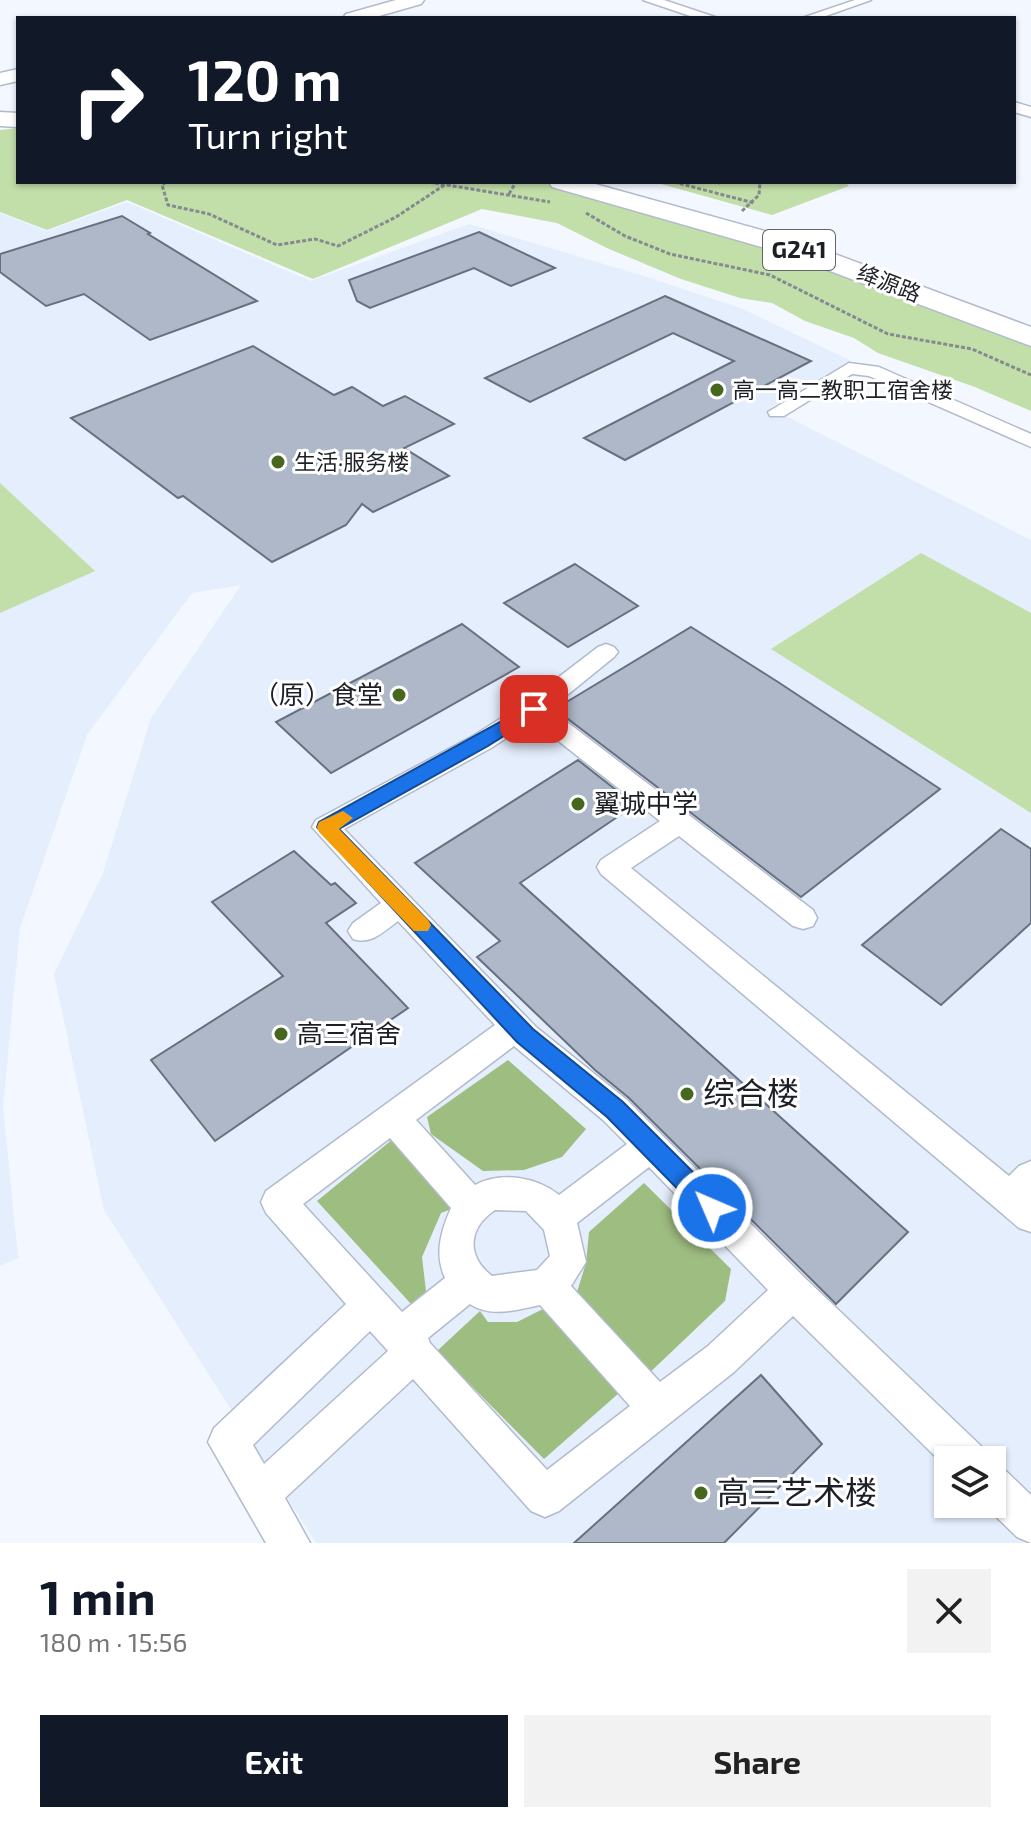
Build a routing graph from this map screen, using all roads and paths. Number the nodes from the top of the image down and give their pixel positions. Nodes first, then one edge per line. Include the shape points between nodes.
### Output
1 (415, 0) edge
2 (650, 0) edge
3 (866, 0) edge
4 (359, 16) edge
5 (704, 16) edge
6 (814, 16) edge
7 (163, 184) edge
8 (447, 184) edge
9 (515, 184) edge
10 (609, 184) edge
11 (685, 184) edge
12 (696, 184) edge
13 (718, 184) edge
14 (760, 184) edge
15 (694, 186) junction
16 (714, 190) junction
17 (557, 193) edge
18 (509, 194) junction
19 (754, 203) junction
20 (576, 209) dead end
21 (732, 219) junction
22 (1031, 324) edge
23 (1031, 337) edge
24 (1031, 375) edge
25 (777, 412) dead end
26 (1031, 441) edge
27 (606, 652) dead end
28 (534, 709) junction
29 (680, 822) junction
30 (401, 904) junction
31 (803, 918) dead end
32 (363, 931) dead end
33 (516, 1027) junction
34 (393, 1118) junction
35 (651, 1146) junction
36 (1024, 1197) edge
37 (472, 1206) junction
38 (556, 1218) junction
39 (470, 1281) junction
40 (547, 1286) junction
41 (794, 1292) junction
42 (369, 1307) junction
43 (408, 1344) junction
44 (658, 1408) junction
45 (953, 1446) edge
46 (260, 1494) junction
47 (1006, 1499) edge
48 (1031, 1523) edge
49 (289, 1543) edge

1 - 4 main road
2 - 5 street
3 - 6 street
7 - 8 path via 168,205 209,214 277,245 315,239 338,246 421,205
8 - 18 path
9 - 18 path
10 - 21 highway, 绛源路 / G241
11 - 15 path
12 - 15 path
13 - 16 path
14 - 19 path
15 - 16 path
16 - 19 path
17 - 18 path
17 - 23 highway, 绛源路 / G241 via 788,246
19 - 21 path
20 - 24 path via 653,249 776,276 882,333 951,344
21 - 22 highway, 绛源路 / G241 via 800,238
25 - 26 street via 849,368 873,371
27 - 28 street
28 - 29 street
28 - 30 street via 326,827
29 - 31 street
29 - 36 street via 611,867
30 - 32 street
30 - 33 street
33 - 34 street
33 - 35 street
34 - 37 street
34 - 42 street via 278,1202
35 - 38 street
35 - 41 street
37 - 38 street via 490,1194 534,1197
37 - 39 street via 457,1242 457,1264
38 - 40 street via 567,1240 568,1262
39 - 40 street via 486,1294
39 - 43 street
40 - 44 street
41 - 44 street
41 - 45 street
42 - 43 street
42 - 46 street via 228,1442
43 - 44 street via 545,1497
43 - 46 street
46 - 49 street
47 - 48 street

